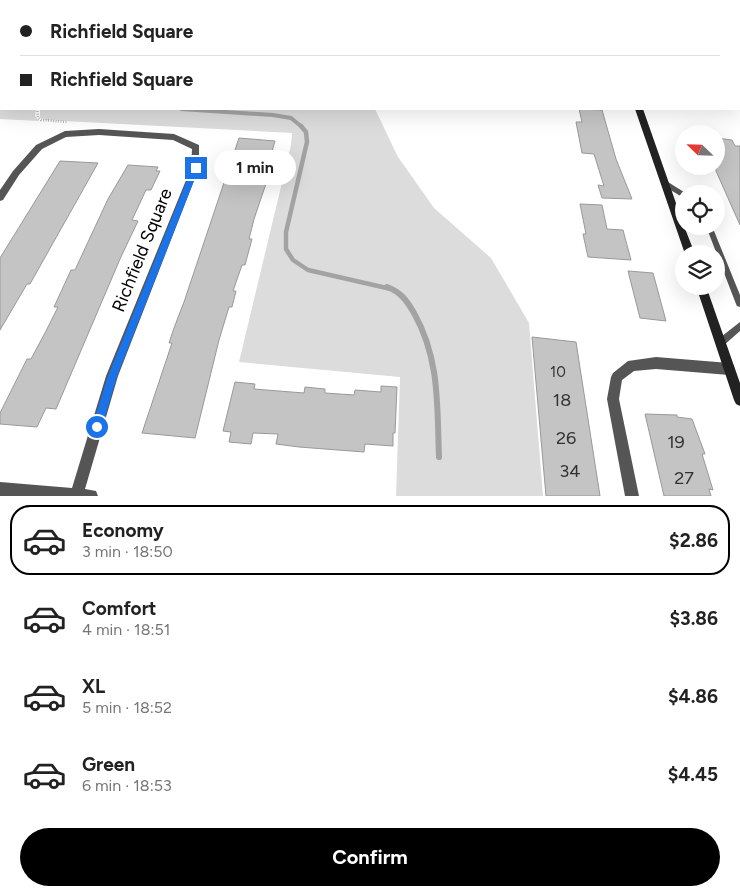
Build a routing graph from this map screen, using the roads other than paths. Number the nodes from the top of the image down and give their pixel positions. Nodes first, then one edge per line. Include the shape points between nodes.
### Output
1 (639, 110) edge
2 (666, 184) junction
3 (675, 190) edge
4 (0, 196) edge
5 (713, 235) edge
6 (687, 245) edge
7 (704, 295) edge
8 (740, 304) edge
9 (740, 326) edge
10 (720, 343) junction
11 (729, 369) junction
12 (740, 400) edge
13 (0, 489) edge
14 (76, 496) edge
15 (90, 496) edge
16 (632, 496) edge

1 - 2 street
2 - 3 lane
2 - 6 street
4 - 14 street, Richfield Square via 39,148 65,134 99,132 174,137 196,147 196,168 112,376
5 - 8 lane
7 - 10 street
9 - 10 lane
10 - 11 street
11 - 12 street
11 - 16 street via 656,363 632,365 617,377 613,399
13 - 14 street
14 - 15 street

